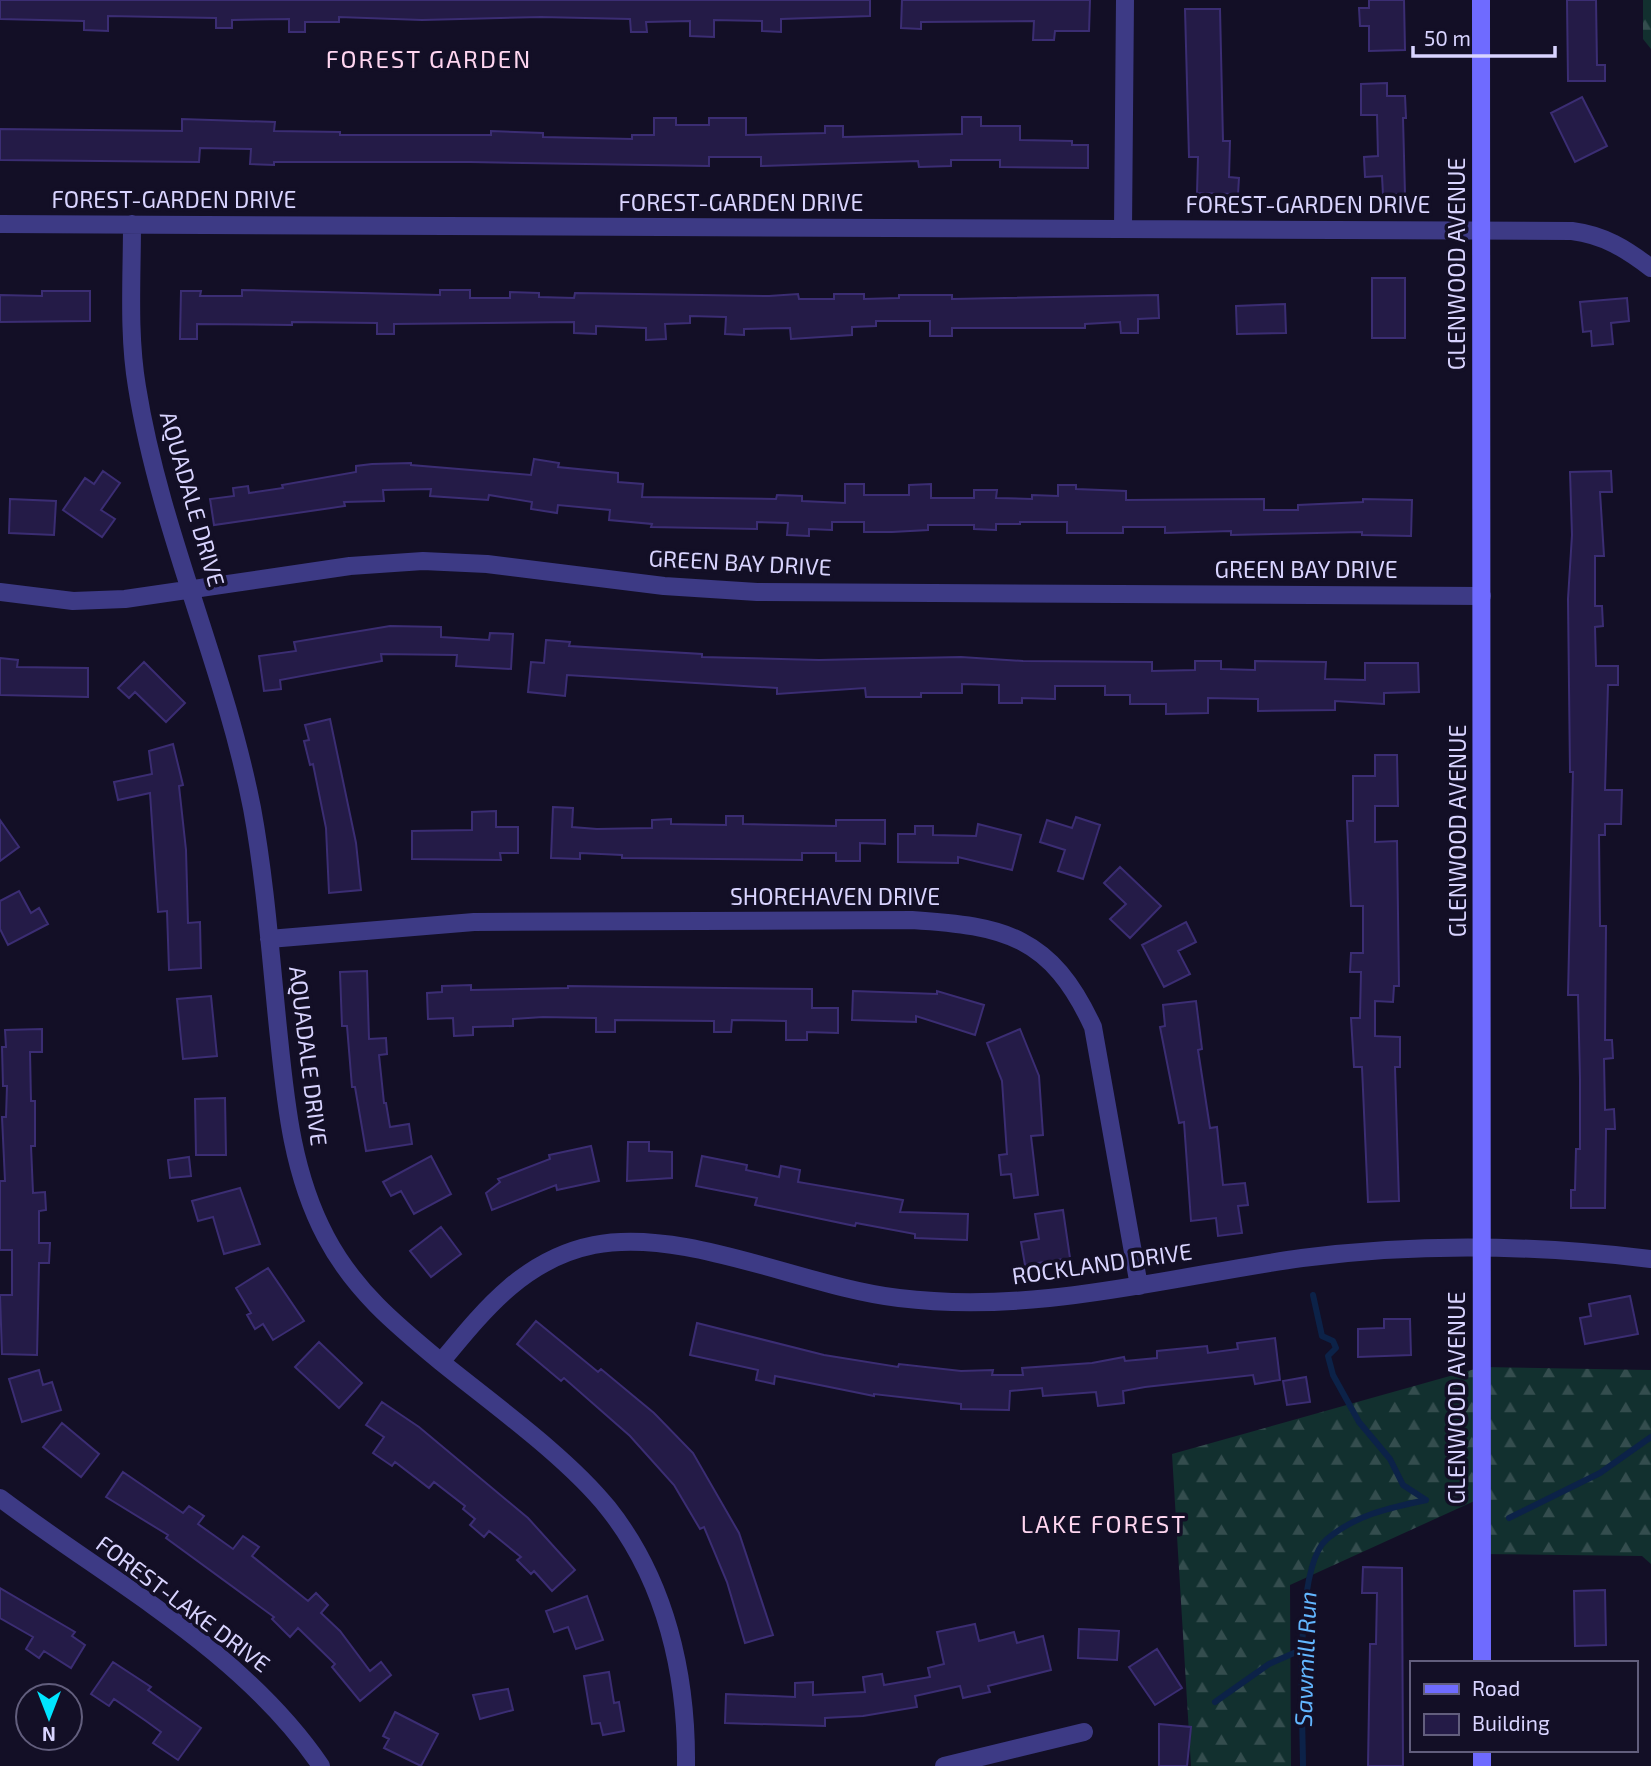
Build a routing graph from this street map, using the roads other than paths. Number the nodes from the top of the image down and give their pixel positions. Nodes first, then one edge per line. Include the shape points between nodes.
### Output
1 (1125, 0) edge
2 (1481, 0) edge
3 (0, 223) edge
4 (132, 225) junction
5 (1123, 229) junction
6 (1481, 231) junction
7 (1651, 268) edge
8 (191, 590) junction
9 (0, 592) edge
10 (1482, 596) junction
11 (269, 939) junction
12 (1482, 1249) junction
13 (1651, 1259) edge
14 (1139, 1286) junction
15 (441, 1362) junction
16 (0, 1498) edge
17 (1482, 1661) edge
18 (1084, 1732) dead end
19 (321, 1766) edge
20 (686, 1766) edge
21 (944, 1766) edge

1 - 5 street
2 - 6 street, GLENWOOD AVENUE
3 - 4 street, FOREST-GARDEN DRIVE
4 - 5 street, FOREST-GARDEN DRIVE
4 - 8 street, AQUADALE DRIVE via 131,344 136,387 150,454
5 - 6 street, FOREST-GARDEN DRIVE
6 - 7 street, FOREST-GARDEN DRIVE via 1583,232 1619,245
6 - 10 street, GLENWOOD AVENUE
8 - 9 street, GREEN BAY DRIVE via 73,601
8 - 10 street, GREEN BAY DRIVE via 350,566 423,561 757,592
8 - 11 street, AQUADALE DRIVE via 241,758
10 - 12 street, GLENWOOD AVENUE
11 - 14 street, SHOREHAVEN DRIVE via 474,922 912,920 972,923 992,929 1048,959 1080,998 1093,1027
11 - 15 street, AQUADALE DRIVE via 291,1135 314,1213 365,1296
12 - 13 street, ROCKLAND DRIVE via 1599,1252
12 - 14 street, ROCKLAND DRIVE via 1337,1254
12 - 17 street, GLENWOOD AVENUE
14 - 15 street, ROCKLAND DRIVE via 1053,1300 931,1301 844,1287 673,1244 612,1242 566,1252 522,1276 493,1300
15 - 20 street, AQUADALE DRIVE via 580,1477 634,1545 656,1591 674,1646
16 - 19 street, FOREST-LAKE DRIVE via 226,1662 261,1695
18 - 21 street

